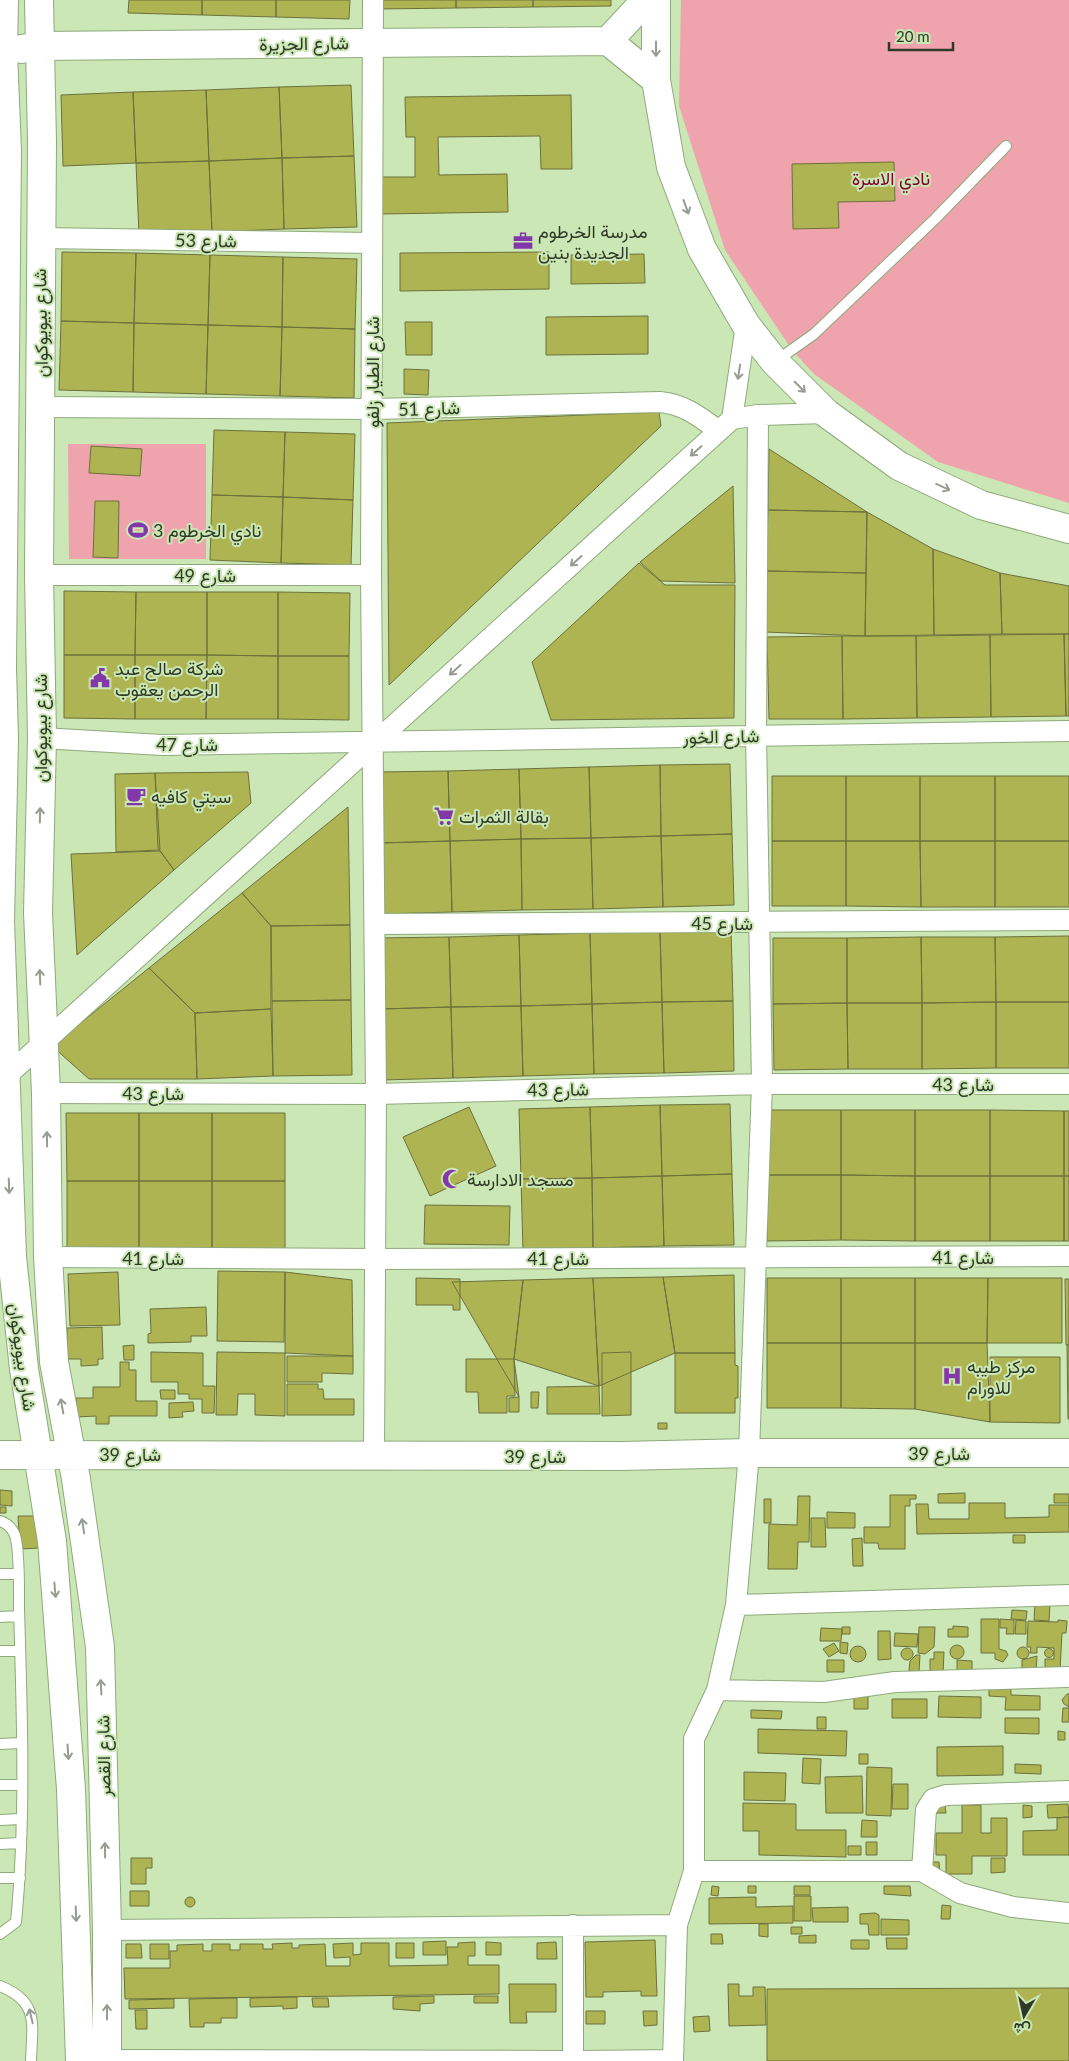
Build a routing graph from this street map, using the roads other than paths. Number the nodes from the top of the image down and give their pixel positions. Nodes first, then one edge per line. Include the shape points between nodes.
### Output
1 (4, 0) edge
2 (39, 0) edge
3 (373, 0) edge
4 (646, 0) edge
5 (656, 0) edge
6 (608, 41) junction
7 (373, 42) junction
8 (40, 46) junction
9 (1, 52) edge
10 (656, 80) junction
11 (1006, 146) dead end
12 (40, 238) junction
13 (372, 243) junction
14 (3, 247) edge
15 (746, 326) junction
16 (775, 362) junction
17 (41, 407) junction
18 (372, 410) junction
19 (2, 413) edge
20 (826, 413) junction
21 (758, 415) junction
22 (726, 425) junction
23 (1069, 529) edge
24 (38, 575) junction
25 (371, 575) junction
26 (2, 577) edge
27 (1069, 731) edge
28 (756, 735) junction
29 (42, 738) junction
30 (2, 739) edge
31 (374, 743) junction
32 (1069, 920) edge
33 (0, 921) edge
34 (760, 923) junction
35 (374, 924) junction
36 (42, 1042) junction
37 (3, 1079) edge
38 (762, 1084) junction
39 (1069, 1084) edge
40 (46, 1093) junction
41 (376, 1094) junction
42 (1069, 1256) edge
43 (48, 1257) junction
44 (757, 1258) junction
45 (375, 1259) junction
46 (749, 1453) junction
47 (1069, 1453) edge
48 (70, 1454) junction
49 (0, 1455) edge
50 (37, 1455) junction
51 (374, 1456) junction
52 (0, 1521) edge
53 (0, 1574) edge
54 (18, 1574) junction
55 (1069, 1595) edge
56 (736, 1604) junction
57 (19, 1616) junction
58 (0, 1617) edge
59 (0, 1651) edge
60 (20, 1651) junction
61 (1069, 1677) edge
62 (717, 1690) junction
63 (21, 1743) junction
64 (0, 1744) edge
65 (0, 1785) edge
66 (21, 1785) junction
67 (1069, 1790) edge
68 (21, 1819) junction
69 (0, 1820) edge
70 (21, 1843) junction
71 (0, 1844) edge
72 (922, 1871) junction
73 (694, 1872) junction
74 (0, 1878) edge
75 (20, 1878) junction
76 (1069, 1914) edge
77 (573, 1925) junction
78 (677, 1925) junction
79 (107, 1930) junction
80 (0, 1934) edge
81 (0, 1986) edge
82 (106, 2060) edge
83 (31, 2061) edge
84 (80, 2061) edge
85 (568, 2061) edge
86 (574, 2061) edge
87 (583, 2061) edge
88 (673, 2061) edge

1 - 9 main road, شارع بيويوكوان
2 - 8 main road, شارع بيويوكوان
3 - 7 street, شارع الطيار زلفو
4 - 6 main road
5 -> 10 main road
6 - 7 main road, شارع الجزيرة
6 - 10 main road
7 - 8 main road, شارع الجزيرة
7 - 13 street, شارع الطيار زلفو
8 - 9 main road, شارع الجزيرة
8 - 12 main road, شارع بيويوكوان
9 - 14 main road, شارع بيويوكوان via 7,151
10 -> 15 main road via 671,167 702,249
11 - 16 lane via 814,334
12 - 13 street, شارع 53
12 - 17 main road, شارع بيويوكوان
13 - 18 street, شارع الطيار زلفو
14 - 19 main road, شارع بيويوكوان
15 - 16 main road
15 -> 22 street
16 -> 20 main road
17 - 18 street, شارع 51
17 - 24 main road, شارع بيويوكوان
18 - 22 street, شارع 51 via 660,402 674,403
18 - 25 street, شارع الطيار زلفو
19 - 26 main road, شارع بيويوكوان
20 - 21 street
20 -> 23 main road via 899,466 981,505
21 - 22 street
21 - 28 street
22 -> 31 street
24 - 25 street, شارع 49
24 - 29 main road, شارع بيويوكوان
25 - 31 street, شارع الطيار زلفو
26 - 30 main road, شارع بيويوكوان
27 - 28 street, شارع الخور
28 - 31 street, شارع الخور
28 - 34 street
29 - 30 main road, شارع 47
29 - 31 street, شارع 47 via 162,745
36 -> 29 main road, شارع بيويوكوان via 38,913
30 - 33 main road, شارع بيويوكوان
31 - 35 street, شارع الطيار زلفو
31 - 36 street
32 - 34 street, شارع 45
33 - 37 main road, شارع بيويوكوان
34 - 35 street, شارع 45
34 - 38 street
35 - 41 street, شارع الطيار زلفو
36 - 37 street
36 - 40 main road, شارع بيويوكوان
37 -> 50 main road, شارع بيويوكوان via 17,1318
38 - 39 street, شارع 43
38 - 41 street, شارع 43
38 - 44 street
40 - 41 street, شارع 43
43 -> 40 main road, شارع بيويوكوان
41 - 45 street, شارع الطيار زلفو
42 - 44 street, شارع 41
43 - 45 street, شارع 41
48 -> 43 main road, شارع بيويوكوان via 54,1362
44 - 45 street, شارع 41
44 - 46 street
45 - 51 street, شارع الطيار زلفو
46 - 47 main road, شارع 39
46 - 51 main road, شارع 39
46 - 56 street
48 - 50 main road, شارع 39
48 - 51 main road, شارع 39
79 -> 48 main road, شارع القصر via 100,1647
49 - 50 main road, شارع 39
50 -> 84 main road, شارع القصر via 52,1541 69,1770
52 - 54 lane via 15,1534
53 - 54 lane
54 - 57 lane
55 - 56 street
56 - 62 street
57 - 58 lane
57 - 60 lane
59 - 60 lane
60 - 63 lane
61 - 62 street via 895,1682 824,1692
62 - 73 street via 694,1739
63 - 64 lane
63 - 66 lane
65 - 66 lane
66 - 68 lane
67 - 72 street via 946,1795 933,1799 926,1810
68 - 69 lane
68 - 70 lane
70 - 71 lane
70 - 75 lane
72 - 73 street
72 - 76 street via 960,1893 1013,1907
73 - 78 street
74 - 75 lane
75 - 80 lane via 16,1922
77 - 78 street
77 - 79 street
77 - 86 street
78 - 88 street
82 -> 79 main road, شارع القصر
83 -> 81 lane via 33,2017 25,2000
82 - 85 street
87 - 88 street

